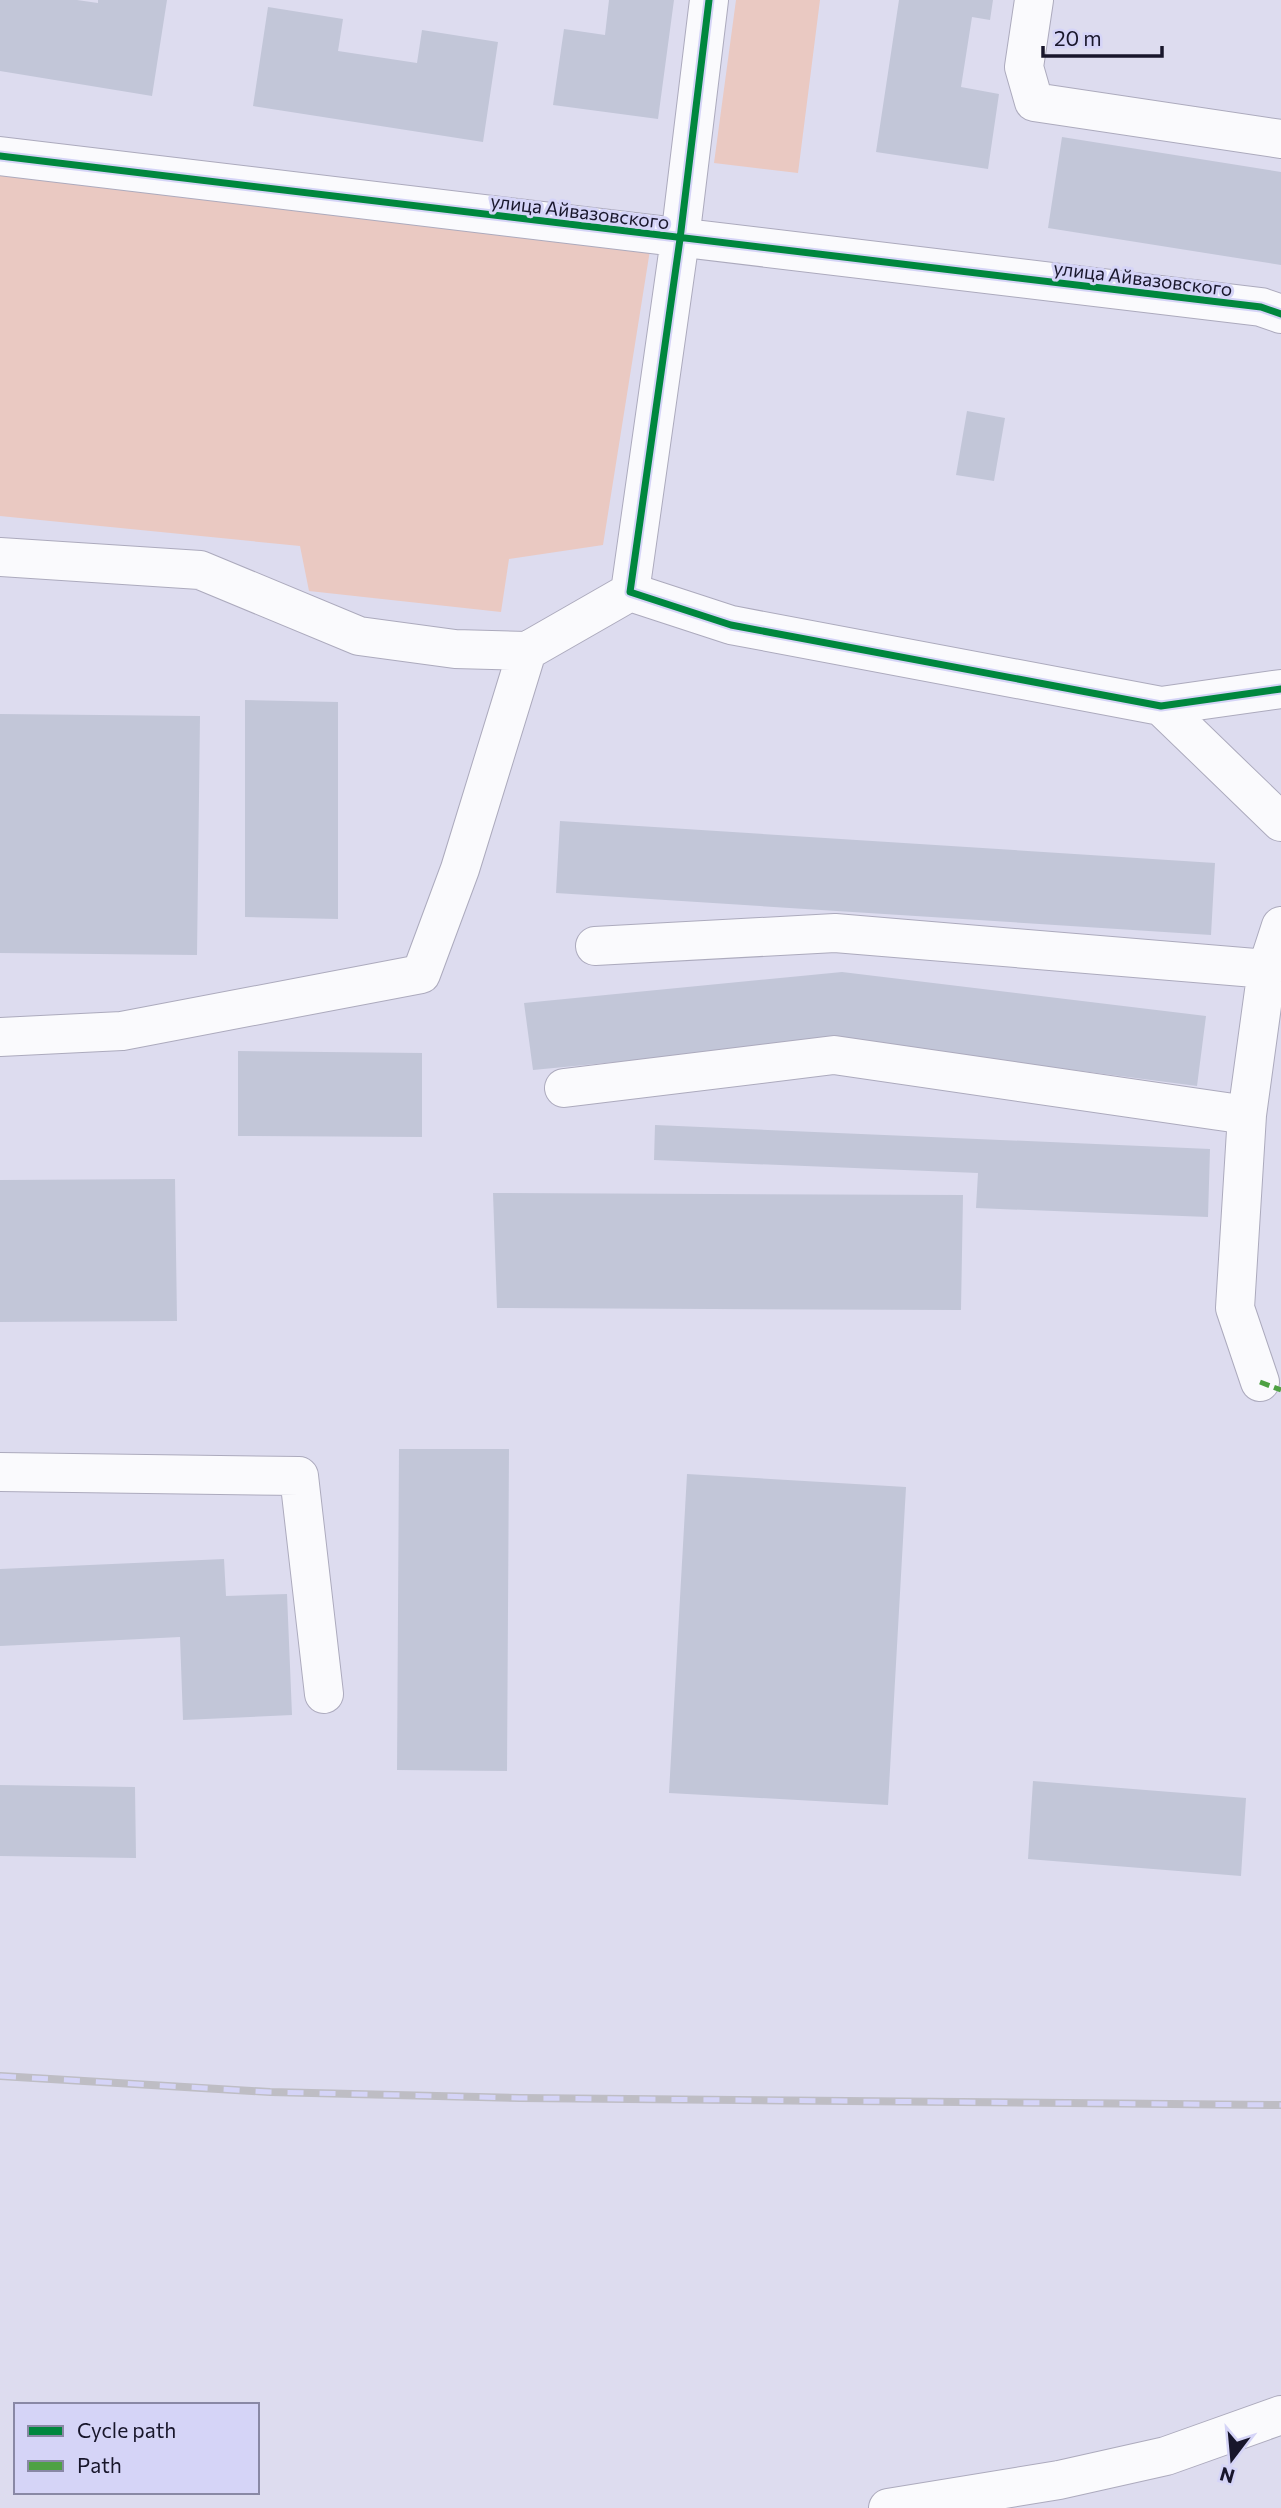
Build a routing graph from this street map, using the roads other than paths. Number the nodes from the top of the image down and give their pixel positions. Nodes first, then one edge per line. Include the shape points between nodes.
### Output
1 (709, 0) edge
2 (1034, 0) edge
3 (1281, 139) edge
4 (0, 156) edge
5 (680, 239) junction
6 (1281, 314) edge
7 (0, 557) edge
8 (630, 592) junction
9 (527, 651) junction
10 (1281, 689) edge
11 (1161, 706) junction
12 (1281, 822) edge
13 (1281, 926) edge
14 (595, 946) dead end
15 (1266, 969) junction
16 (0, 1037) edge
17 (564, 1088) dead end
18 (1247, 1115) junction
19 (1260, 1382) dead end
20 (0, 1472) edge
21 (324, 1694) dead end
22 (1281, 2415) edge
23 (888, 2508) edge

1 - 5 street
2 - 3 street via 1024,67 1034,102
4 - 5 street, улица Айвазовского
5 - 6 street, улица Айвазовского via 1261,307
5 - 8 street
7 - 9 street via 200,570 359,636 455,649
8 - 9 street
8 - 11 street via 731,625
9 - 16 street via 460,869 421,974 122,1031
10 - 11 street
11 - 12 street
13 - 15 street
14 - 15 street via 835,933
15 - 18 street
17 - 18 street via 834,1055
18 - 19 street via 1235,1308
20 - 21 street via 299,1475
22 - 23 street via 1166,2456 1059,2480

